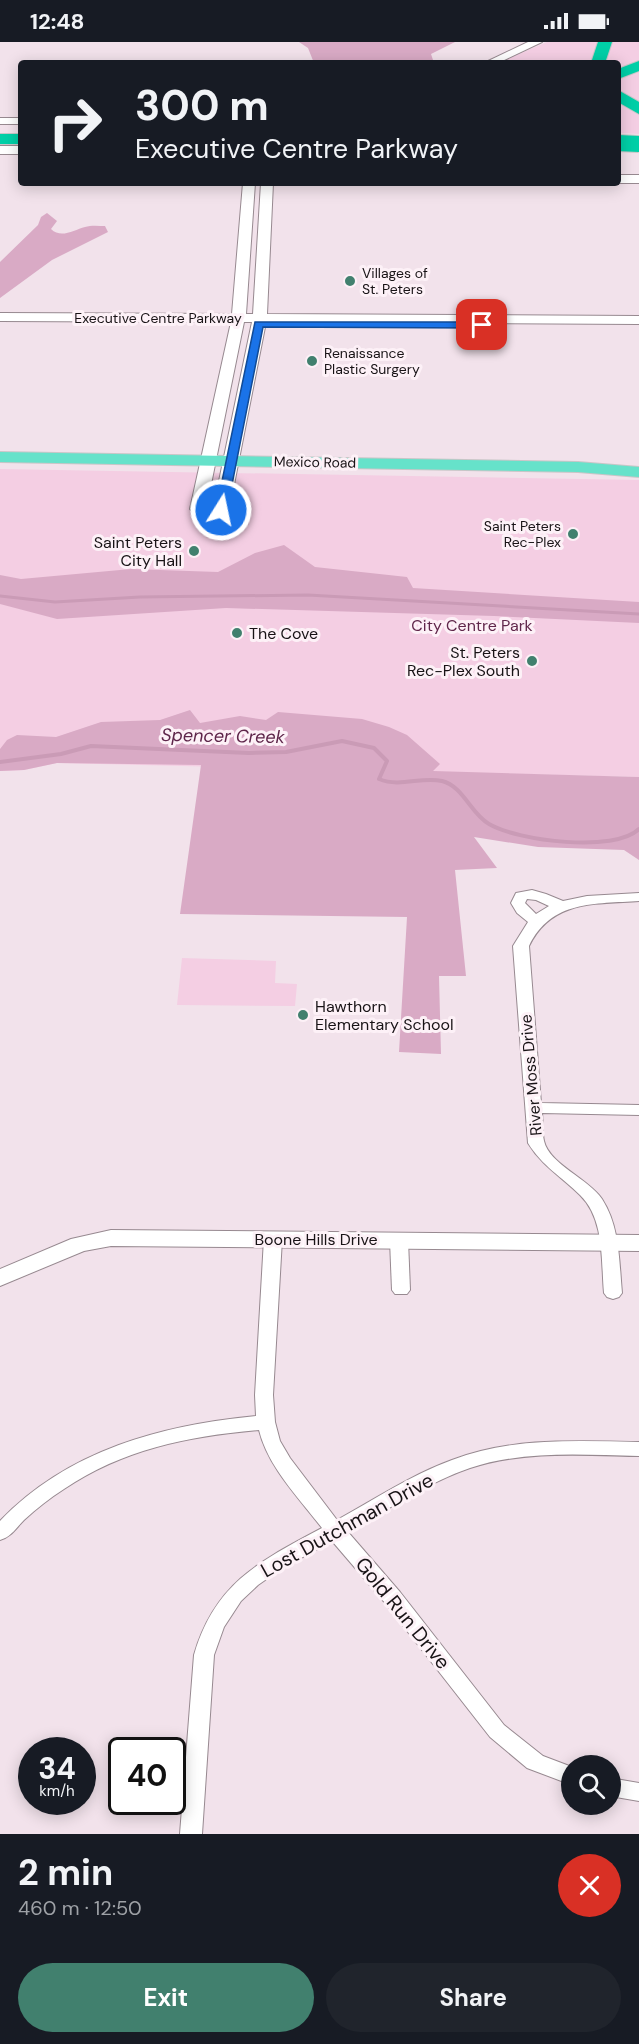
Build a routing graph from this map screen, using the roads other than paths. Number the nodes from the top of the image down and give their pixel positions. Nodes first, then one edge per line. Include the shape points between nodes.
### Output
1 (537, 42) edge
2 (605, 42) edge
3 (496, 60) edge
4 (599, 60) edge
5 (639, 66) edge
6 (621, 73) edge
7 (621, 97) edge
8 (639, 109) edge
9 (0, 121) edge
10 (18, 121) edge
11 (0, 132) edge
12 (18, 132) edge
13 (621, 137) edge
14 (0, 139) edge
15 (18, 139) edge
16 (639, 140) edge
17 (621, 143) edge
18 (0, 150) edge
19 (18, 150) edge
20 (621, 179) edge
21 (639, 179) edge
22 (249, 186) edge
23 (267, 186) edge
24 (0, 317) edge
25 (639, 320) edge
26 (238, 321) junction
27 (259, 321) junction
28 (0, 323) edge
29 (639, 326) edge
30 (0, 457) edge
31 (207, 465) junction
32 (229, 465) junction
33 (0, 466) edge
34 (634, 472) edge
35 (198, 509) dead end
36 (221, 510) dead end
37 (639, 897) edge
38 (560, 906) junction
39 (535, 920) junction
40 (532, 1108) junction
41 (639, 1110) edge
42 (273, 1239) junction
43 (399, 1240) junction
44 (607, 1243) junction
45 (639, 1243) edge
46 (0, 1278) edge
47 (400, 1290) dead end
48 (613, 1293) dead end
49 (266, 1422) junction
50 (639, 1449) edge
51 (335, 1531) junction
52 (0, 1533) edge
53 (561, 1772) edge
54 (621, 1789) edge
55 (639, 1792) edge
56 (191, 1834) edge

1 - 3 street
2 - 4 highway
5 - 6 highway
7 - 8 highway
9 - 10 street
11 - 12 highway
13 - 16 highway
14 - 15 highway
16 - 17 highway, bridge
18 - 19 main road
20 - 21 main road
22 - 26 street
23 - 27 street
24 - 26 street, Executive Centre Parkway
25 - 27 street, Executive Centre Parkway
26 - 27 street, Executive Centre Parkway
26 - 28 street, Executive Centre Parkway
26 - 31 street
27 - 29 street, Executive Centre Parkway
27 - 32 street
30 - 31 main road, Mexico Road
31 - 32 main road, Mexico Road
31 - 33 main road, Mexico Road
31 - 35 street
32 - 34 main road, Mexico Road via 578,476
32 - 36 street
37 - 38 street
38 - 39 street
38 - 39 street via 543,897 521,897 518,903 522,910
39 - 40 street, River Moss Drive via 521,946
40 - 41 street
40 - 44 street, River Moss Drive via 536,1143 544,1157 595,1201
42 - 43 street, Boone Hills Drive
42 - 46 street, Boone Hills Drive via 97,1239
42 - 49 street, Gold Run Drive via 264,1395
43 - 44 street, Boone Hills Drive
43 - 47 street
44 - 45 street, Boone Hills Drive
44 - 48 street, River Moss Drive
49 - 51 street, Gold Run Drive via 283,1463
49 - 52 street via 176,1433 123,1451 58,1483 33,1500
50 - 51 street, Lost Dutchman Drive via 528,1450 479,1458 425,1479
51 - 53 street, Gold Run Drive via 497,1731 535,1762
51 - 56 street, Lost Dutchman Drive via 262,1571 242,1587 211,1629 203,1666
54 - 55 street

